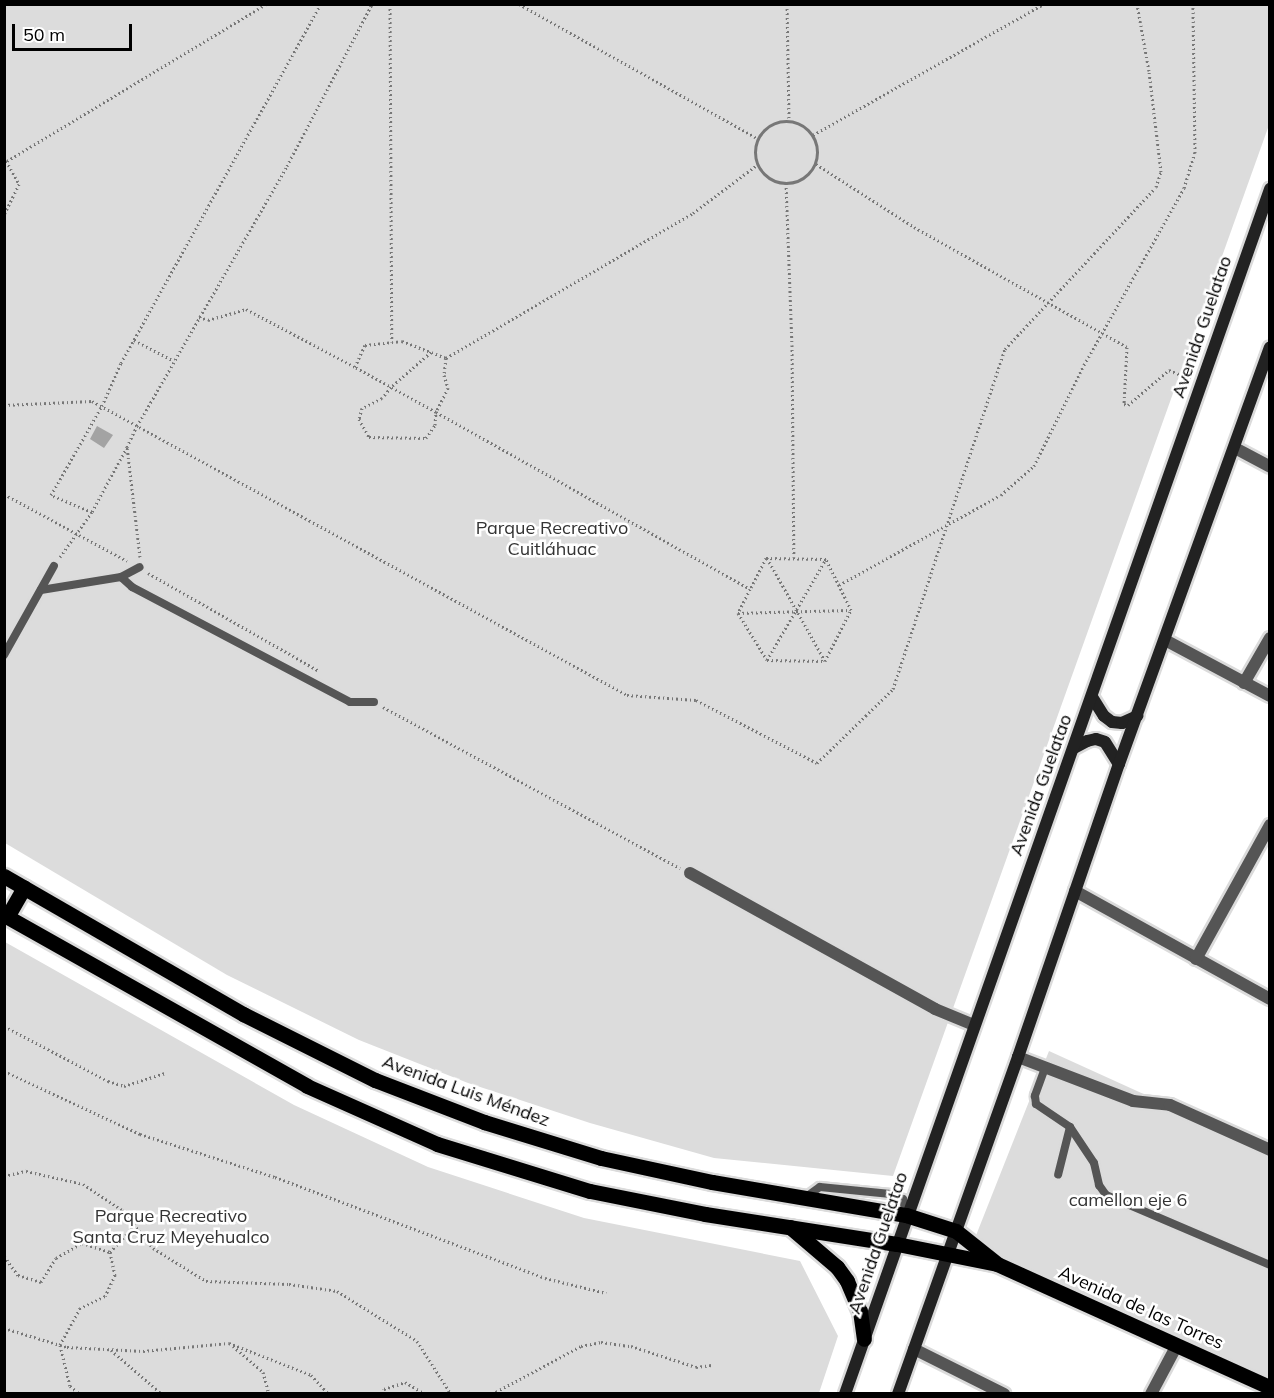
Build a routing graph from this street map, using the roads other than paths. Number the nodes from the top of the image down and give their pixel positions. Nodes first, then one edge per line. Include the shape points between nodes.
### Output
1 (1269, 189) edge
2 (1269, 348) edge
3 (1235, 448) junction
4 (1269, 467) edge
5 (54, 566) road end
6 (140, 567) road end
7 (121, 577) junction
8 (40, 590) junction
9 (1269, 638) edge
10 (1165, 640) junction
11 (4, 655) edge
12 (1244, 683) junction
13 (1269, 696) edge
14 (1092, 697) junction
15 (374, 702) road end
16 (1137, 716) junction
17 (1074, 748) junction
18 (1119, 764) junction
19 (1269, 825) edge
20 (690, 873) road end
21 (4, 876) edge
22 (24, 888) junction
23 (1075, 891) junction
24 (6, 916) edge
25 (1196, 959) junction
26 (1269, 996) edge
27 (974, 1026) junction
28 (1018, 1057) junction
29 (1045, 1068) junction
30 (1070, 1127) junction
31 (1269, 1150) edge
32 (1058, 1176) dead end
33 (906, 1215) junction
34 (790, 1227) junction
35 (956, 1231) junction
36 (897, 1244) junction
37 (947, 1256) junction
38 (997, 1264) junction
39 (1269, 1264) edge
40 (864, 1340) junction
41 (1177, 1345) junction
42 (914, 1349) junction
43 (1269, 1387) edge
44 (845, 1394) edge
45 (898, 1394) edge
46 (1004, 1394) edge
47 (1151, 1394) edge

1 - 14 main road, Avenida Guelatao
2 - 3 main road
3 - 4 street
3 - 10 main road
5 - 8 lane
6 - 7 lane
7 - 8 lane
7 - 15 lane via 132,587 350,702
8 - 11 lane
9 - 12 street
10 - 12 street
10 - 16 main road
12 - 13 street
14 - 16 main road via 1112,722 1122,723
14 - 17 main road, Avenida Guelatao
16 - 18 main road
17 - 18 main road via 1096,739 1105,742
17 - 27 main road, Avenida Guelatao
18 - 23 main road
19 - 25 street
20 - 27 street via 935,1009
21 - 22 main road, Avenida Luis Méndez
22 - 24 main road
22 - 33 main road, Avenida Luis Méndez via 243,1014 375,1080 484,1122 601,1158 712,1182
23 - 25 street
23 - 28 main road
24 - 34 main road via 307,1086 437,1144 590,1191
25 - 26 street
27 - 33 main road, Avenida Guelatao
28 - 29 street
28 - 35 main road
29 - 30 lane via 1036,1104
29 - 31 street via 1133,1101 1170,1105
30 - 32 lane
30 - 39 lane via 1094,1163 1099,1185 1106,1195
33 - 35 main road, Avenida Luis Méndez
33 - 36 main road, Avenida Guelatao
34 - 36 main road
34 - 40 main road via 848,1281 860,1311
35 - 37 main road
35 - 38 main road, Avenida de las Torres
36 - 37 main road
36 - 40 main road, Avenida Guelatao
37 - 38 main road, Avenida de las Torres
37 - 42 main road
38 - 41 main road, Avenida de las Torres
40 - 44 main road, Avenida Guelatao
41 - 43 main road, Avenida de las Torres
41 - 47 street
42 - 45 main road
42 - 46 street

